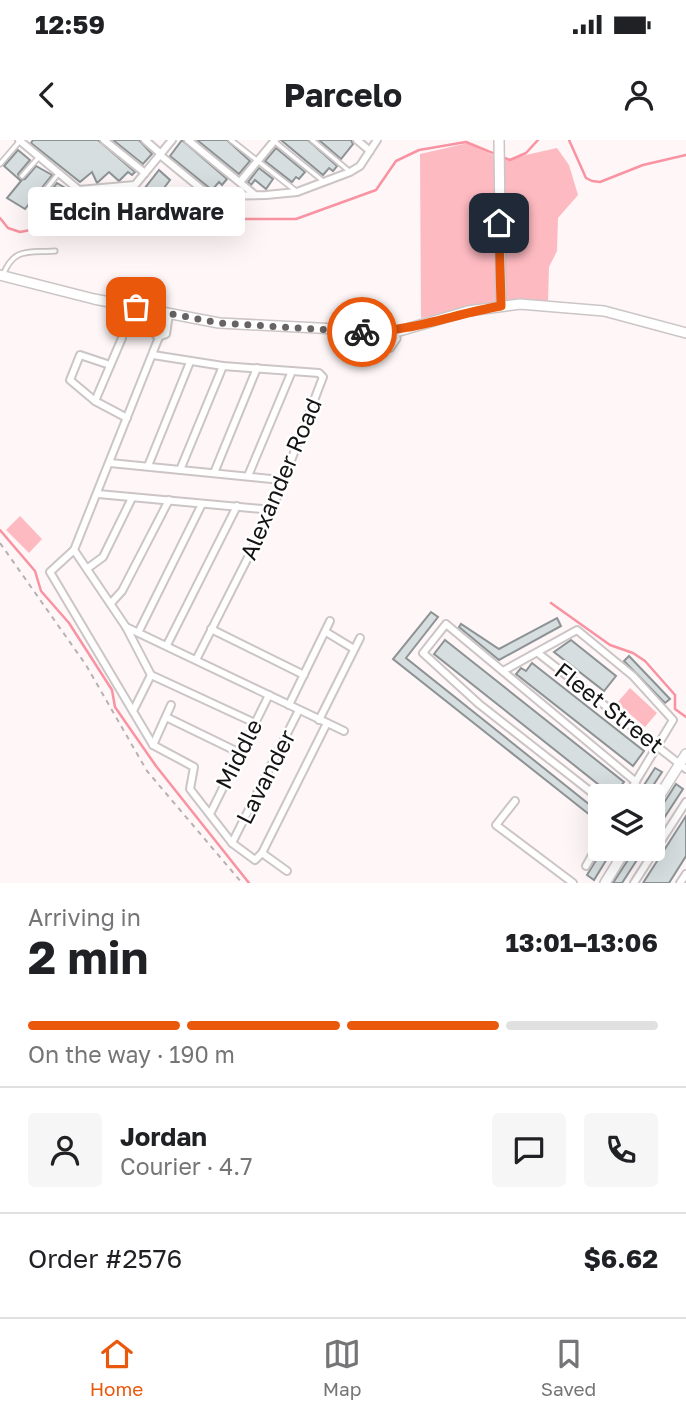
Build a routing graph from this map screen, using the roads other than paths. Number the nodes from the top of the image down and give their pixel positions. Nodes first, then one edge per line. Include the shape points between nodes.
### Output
1 (19, 140) edge
2 (104, 140) edge
3 (145, 140) edge
4 (172, 140) edge
5 (188, 140) edge
6 (231, 140) edge
7 (274, 140) edge
8 (312, 140) edge
9 (357, 140) edge
10 (377, 140) edge
11 (499, 140) edge
12 (370, 150) junction
13 (160, 154) junction
14 (39, 157) junction
15 (257, 162) junction
16 (0, 164) edge
17 (351, 172) junction
18 (59, 173) junction
19 (145, 173) junction
20 (22, 176) dead end
21 (324, 182) junction
22 (240, 183) junction
23 (79, 190) junction
24 (297, 192) junction
25 (255, 195) junction
26 (38, 200) dead end
27 (65, 207) dead end
28 (55, 251) dead end
29 (1, 275) edge
30 (501, 306) junction
31 (157, 311) junction
32 (169, 314) junction
33 (396, 331) junction
34 (686, 333) edge
35 (159, 337) junction
36 (122, 338) dead end
37 (391, 349) dead end
38 (153, 355) junction
39 (190, 362) junction
40 (110, 365) junction
41 (223, 366) junction
42 (257, 368) junction
43 (292, 371) junction
44 (95, 401) junction
45 (127, 418) junction
46 (110, 463) junction
47 (148, 466) junction
48 (180, 470) junction
49 (214, 473) junction
50 (248, 476) junction
51 (281, 480) junction
52 (98, 494) junction
53 (132, 498) junction
54 (169, 500) junction
55 (202, 504) junction
56 (237, 506) junction
57 (272, 510) junction
58 (74, 550) junction
59 (88, 568) junction
60 (111, 603) junction
61 (330, 621) dead end
62 (126, 626) junction
63 (211, 629) junction
64 (139, 631) junction
65 (326, 632) junction
66 (360, 638) dead end
67 (167, 645) junction
68 (354, 649) junction
69 (538, 653) junction
70 (196, 660) junction
71 (503, 671) junction
72 (304, 675) junction
73 (151, 676) junction
74 (269, 695) junction
75 (171, 705) dead end
76 (289, 705) junction
77 (299, 710) junction
78 (133, 711) junction
79 (166, 717) junction
80 (319, 720) junction
81 (255, 723) junction
82 (327, 723) junction
83 (344, 731) dead end
84 (153, 745) junction
85 (657, 746) junction
86 (240, 752) junction
87 (686, 754) edge
88 (683, 766) edge
89 (636, 782) joint
90 (588, 790) edge
91 (665, 790) edge
92 (515, 801) dead end
93 (686, 802) edge
94 (210, 814) junction
95 (232, 843) junction
96 (262, 853) junction
97 (589, 861) edge
98 (618, 861) edge
99 (586, 866) dead end
100 (287, 871) dead end
101 (686, 874) edge
102 (573, 883) edge
103 (604, 883) edge
104 (634, 883) edge
105 (680, 883) edge

1 - 14 street
1 - 16 lane
2 - 19 street
3 - 13 street
4 - 13 street
5 - 22 street
6 - 15 lane
7 - 15 street
7 - 21 lane
8 - 17 lane
9 - 12 street
10 - 12 street
11 - 30 street
12 - 17 street
13 - 19 street
13 - 25 street via 210,196
14 - 18 street
14 - 20 lane
15 - 22 street
15 - 24 lane
17 - 21 street
18 - 23 street
18 - 26 lane
19 - 23 street via 135,185
21 - 24 street
22 - 25 street
23 - 27 lane
24 - 25 street
28 - 29 lane via 18,254
29 - 31 street
30 - 33 street
30 - 34 street via 604,311
31 - 32 street
31 - 35 street via 153,332
32 - 33 street via 219,323
32 - 35 street via 166,334
33 - 37 lane via 398,339
35 - 38 street
36 - 40 street
38 - 39 street, Alexander Road
38 - 45 street
39 - 41 street, Alexander Road
39 - 47 street
40 - 44 street
40 - 44 street via 79,357 70,380
41 - 42 street, Alexander Road
41 - 48 street
42 - 43 street, Alexander Road
42 - 49 street
43 - 50 street
43 - 51 street, Alexander Road via 319,373 323,379
44 - 45 street
45 - 46 street
46 - 47 street
46 - 52 street
47 - 48 street
48 - 49 street
49 - 50 street
50 - 51 street
51 - 57 street, Alexander Road
52 - 53 street
52 - 58 street
53 - 54 street
53 - 59 street via 103,557
54 - 55 street
54 - 60 street via 122,591
55 - 56 street
55 - 64 street
56 - 57 street
56 - 67 street
57 - 63 street, Alexander Road
58 - 59 street
58 - 78 street via 50,572
59 - 60 street
60 - 62 street
61 - 65 street
62 - 64 street
62 - 73 street
63 - 70 street, Alexander Road
63 - 72 street
64 - 67 street
65 - 68 street
65 - 72 street
66 - 68 street
67 - 70 street
68 - 80 street
69 - 71 street
69 - 85 street, Fleet Street
69 - 85 street via 577,630 633,676 673,720
70 - 74 street
71 - 89 street
71 - 90 street via 446,624 423,653
72 - 76 street
73 - 78 street
73 - 81 street
74 - 76 street
74 - 81 street, Middle
75 - 79 street
76 - 77 street
77 - 80 street
77 - 95 street, Lavander
78 - 84 street
79 - 84 street
79 - 86 street
80 - 82 street
81 - 86 street, Middle
82 - 83 street
82 - 96 street
84 - 94 street via 196,769 189,786
85 - 88 street, Fleet Street
85 - 89 street
86 - 94 street, Middle
87 - 88 street
88 - 91 street
92 - 102 street via 496,825
93 - 104 street
94 - 95 street
95 - 96 street via 255,860
96 - 100 street
97 - 99 street
98 - 103 street
101 - 105 street

